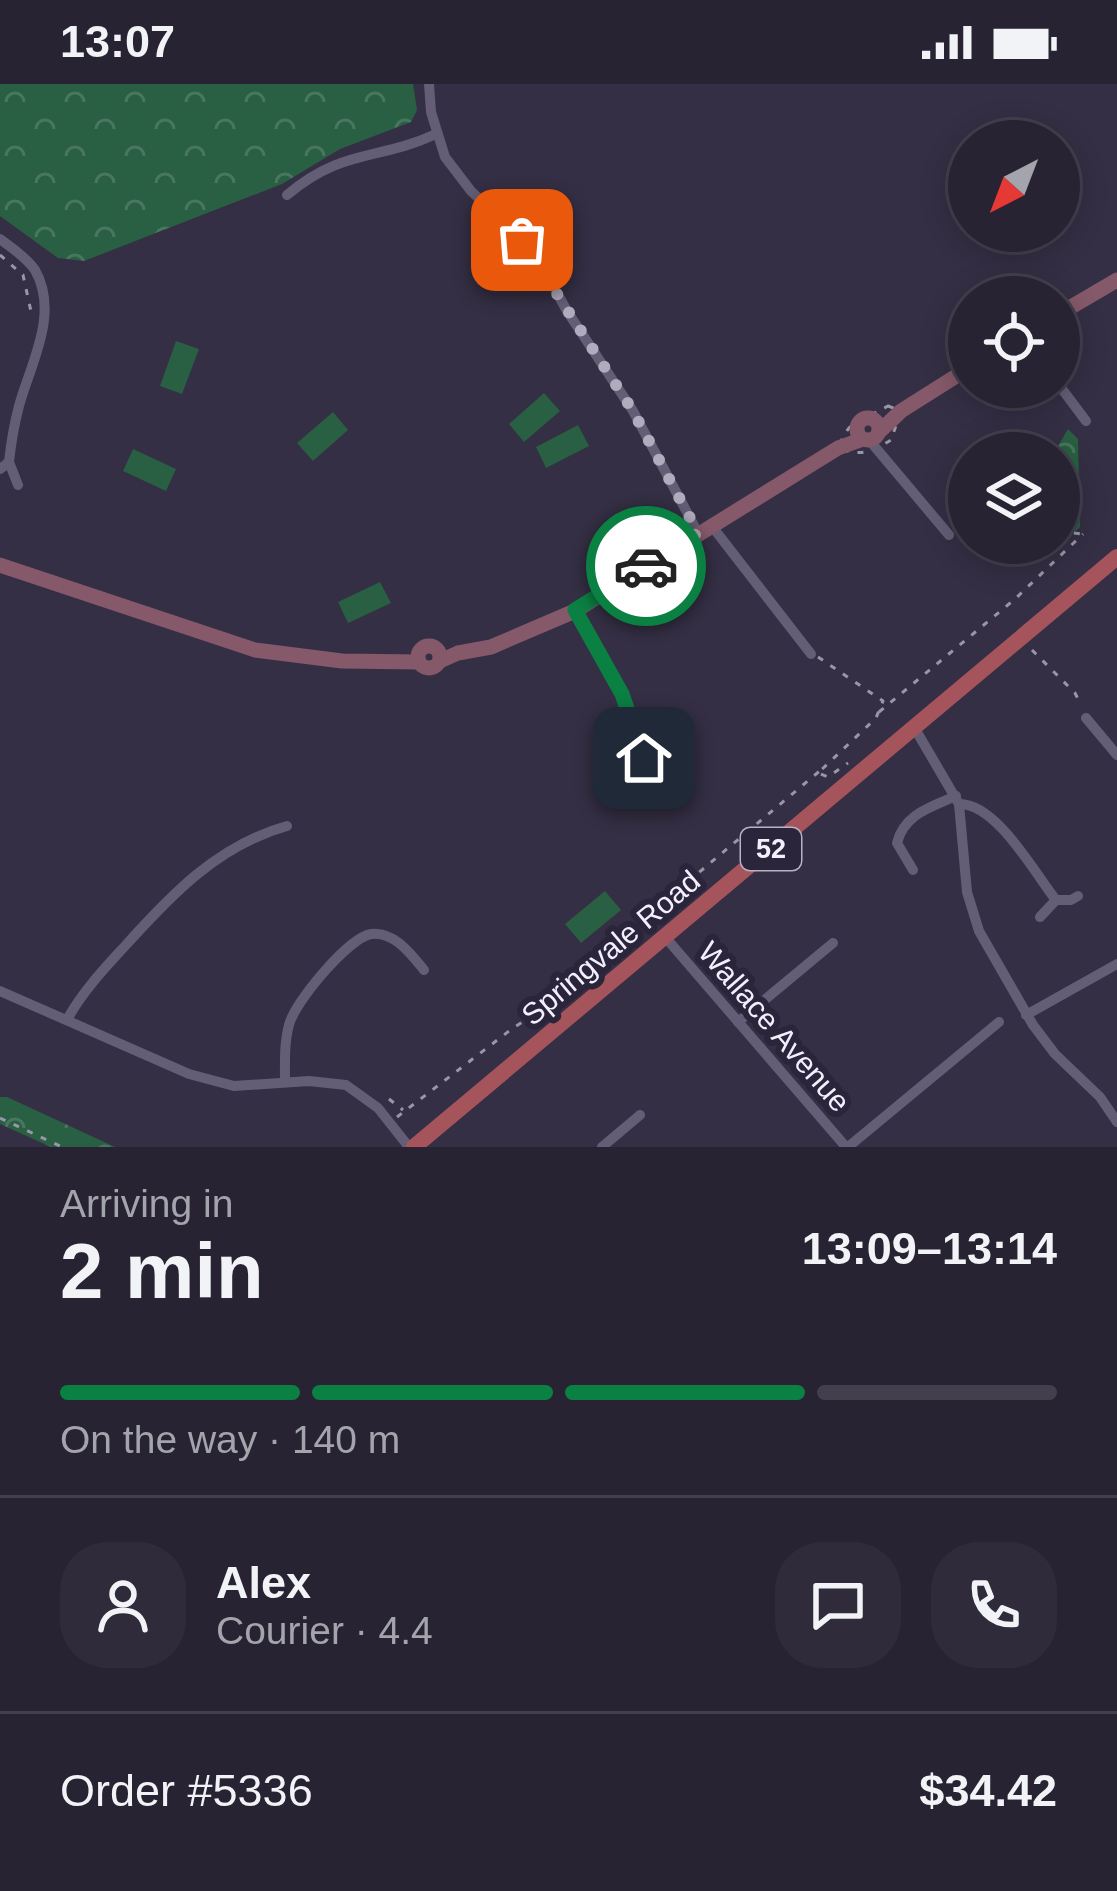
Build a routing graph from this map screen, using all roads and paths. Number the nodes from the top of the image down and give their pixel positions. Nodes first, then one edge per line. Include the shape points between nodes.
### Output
1 (429, 84) edge
2 (436, 134) junction
3 (287, 195) dead end
4 (0, 238) edge
5 (0, 256) edge
6 (1117, 280) edge
7 (1080, 302) edge
8 (33, 320) dead end
9 (948, 381) edge
10 (1076, 408) edge
11 (901, 411) junction
12 (1086, 421) dead end
13 (870, 432) junction
14 (838, 448) junction
15 (4, 465) edge
16 (18, 485) dead end
17 (705, 529) junction
18 (948, 533) edge
19 (1117, 557) edge
20 (1052, 564) edge
21 (0, 565) edge
22 (575, 610) junction
23 (1031, 648) dead end
24 (812, 654) joint
25 (879, 712) junction
26 (1086, 718) joint
27 (914, 728) junction
28 (1117, 755) edge
29 (644, 758) dead end
30 (872, 765) junction
31 (822, 769) junction
32 (957, 800) junction
33 (286, 826) dead end
34 (913, 870) dead end
35 (1078, 896) dead end
36 (1056, 900) junction
37 (1040, 917) dead end
38 (666, 938) junction
39 (833, 943) dead end
40 (1117, 964) edge
41 (424, 970) dead end
42 (0, 991) edge
43 (1026, 1015) junction
44 (68, 1018) junction
45 (738, 1022) junction
46 (998, 1022) dead end
47 (285, 1082) junction
48 (1116, 1090) edge
49 (1100, 1097) junction
50 (389, 1099) dead end
51 (405, 1111) junction
52 (640, 1115) dead end
53 (0, 1118) edge
54 (1117, 1122) edge
55 (390, 1123) junction
56 (62, 1147) edge
57 (412, 1147) edge
58 (602, 1147) edge
59 (847, 1147) edge

1 - 2 street
2 - 3 street via 336,162
2 - 17 street via 458,175 545,271
4 - 15 street via 35,271 43,329
5 - 8 path via 23,275
6 - 7 main road
9 - 11 main road
10 - 12 street
11 - 13 main road
11 - 14 path via 888,406 860,416
13 - 14 main road
13 - 18 street
14 - 17 main road
15 - 16 street
17 - 22 main road
17 - 24 street
19 - 27 main road, Springvale Road / 52
20 - 25 path
21 - 22 main road via 255,650 342,661 419,657 428,646 439,656 491,647
22 - 29 street via 622,694
23 - 26 path via 1076,693
24 - 25 path via 883,700
25 - 31 path
26 - 28 street
27 - 30 main road, Springvale Road / 52
27 - 32 street
30 - 31 path via 862,754 828,777
30 - 38 main road, Springvale Road / 52
31 - 51 path via 567,994
32 - 34 street via 901,828 897,842
32 - 36 street via 995,820
32 - 43 street via 971,913
33 - 44 street via 234,847 166,899
35 - 36 street
36 - 37 street
38 - 45 street, Wallace Avenue
38 - 57 main road, Springvale Road / 52
39 - 45 street
40 - 43 street
41 - 47 street via 390,937 356,941 300,999
42 - 44 street
43 - 49 street
44 - 47 street via 189,1074 234,1087
45 - 59 street, Wallace Avenue
46 - 59 street
47 - 55 street via 346,1085
48 - 49 street
49 - 54 street
50 - 51 path
51 - 55 path
52 - 58 street
53 - 56 path
55 - 57 street

